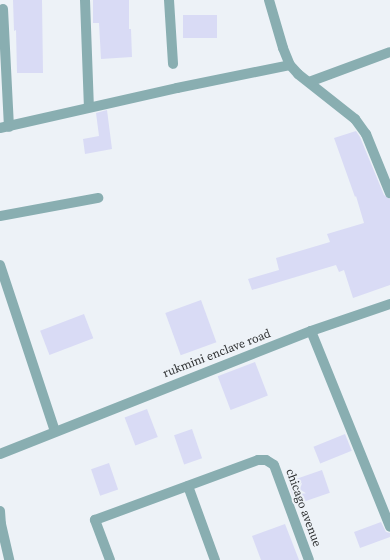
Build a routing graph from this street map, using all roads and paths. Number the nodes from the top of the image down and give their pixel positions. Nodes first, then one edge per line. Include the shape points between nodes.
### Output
1 (85, 0) edge
2 (169, 0) edge
3 (269, 0) edge
4 (3, 9) dead end
5 (390, 52) edge
6 (173, 64) dead end
7 (290, 65) junction
8 (309, 82) junction
9 (89, 107) junction
10 (5, 127) edge
11 (390, 193) edge
12 (98, 198) dead end
13 (0, 216) edge
14 (0, 265) edge
15 (390, 304) edge
16 (311, 331) junction
17 (55, 431) junction
18 (0, 454) edge
19 (188, 486) junction
20 (0, 511) edge
21 (390, 527) edge
22 (9, 560) edge
23 (110, 560) edge
24 (215, 560) edge
25 (309, 560) edge

1 - 9 street
2 - 6 street
3 - 7 street via 282,48
4 - 10 street
5 - 8 street
7 - 8 street
7 - 9 street
8 - 11 street via 355,119 366,134
9 - 10 street
12 - 13 street
14 - 17 street
15 - 16 street, rukmini enclave road
16 - 17 street, rukmini enclave road
16 - 21 street
17 - 18 street, rukmini enclave road
19 - 23 street via 95,520
19 - 24 street
19 - 25 street, chicago avenue via 258,460 274,464
20 - 22 street

